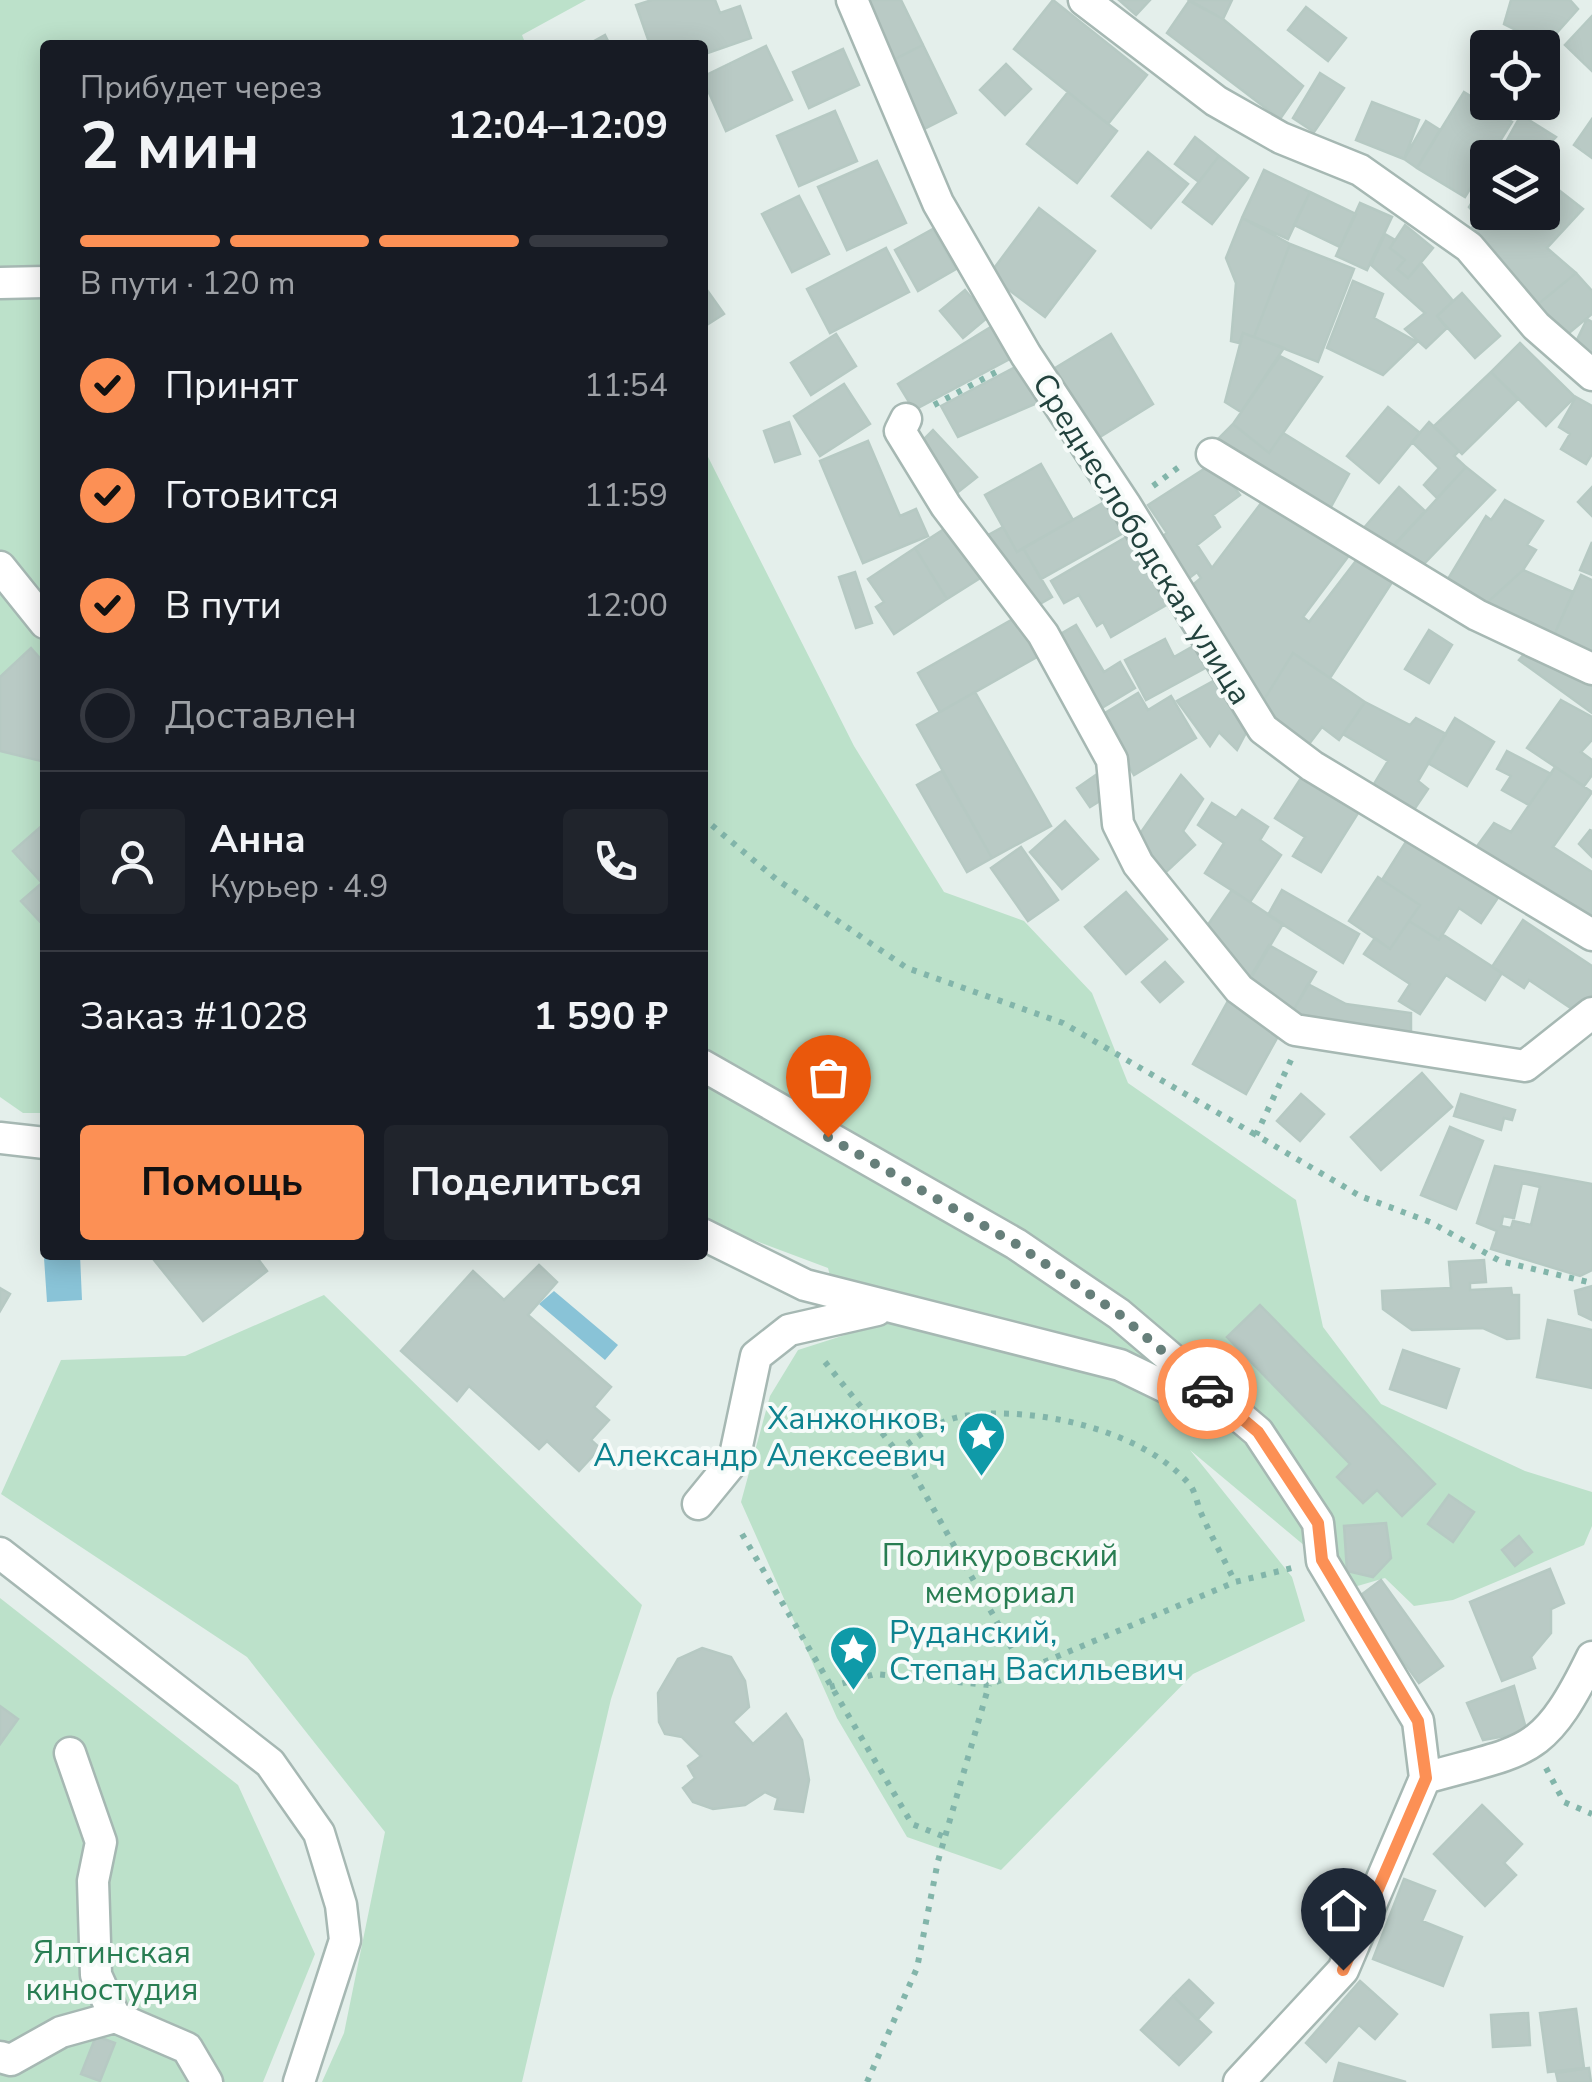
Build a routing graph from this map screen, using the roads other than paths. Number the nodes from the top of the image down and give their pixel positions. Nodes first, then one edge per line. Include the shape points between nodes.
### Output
1 (852, 0) edge
2 (1084, 0) edge
3 (40, 282) edge
4 (0, 283) edge
5 (1592, 375) edge
6 (906, 419) road end
7 (1212, 454) road end
8 (0, 568) edge
9 (40, 616) edge
10 (1592, 669) edge
11 (1592, 935) edge
12 (1592, 1013) edge
13 (708, 1068) edge
14 (0, 1138) edge
15 (40, 1142) edge
16 (708, 1237) edge
17 (890, 1307) junction
18 (1258, 1432) junction
19 (698, 1504) dead end
20 (0, 1553) edge
21 (1592, 1657) edge
22 (70, 1753) dead end
23 (1426, 1778) junction
24 (115, 2017) junction
25 (0, 2058) edge
26 (206, 2082) edge
27 (300, 2082) edge
28 (1238, 2082) edge

1 - 11 street, Среднеслободская улица via 938,204 1263,729 1312,766
2 - 5 street via 1216,101 1281,138 1360,170 1468,247 1536,326
3 - 4 street
6 - 12 street via 900,431 946,506 1043,634 1112,760 1118,824 1138,864 1238,989 1295,1030 1525,1066
7 - 10 street via 1477,615
8 - 9 street
13 - 18 street via 1016,1244 1119,1314
14 - 15 street
16 - 17 street via 805,1285
17 - 18 street via 1120,1365
17 - 19 street via 788,1330 756,1356 734,1460
18 - 23 street via 1318,1523 1322,1560 1418,1721
20 - 27 street via 270,1762 318,1832 341,1905 344,1940
21 - 23 street via 1550,1731 1521,1751
22 - 24 street via 101,1842 92,1881 96,1975
23 - 28 street via 1343,1970
24 - 25 street via 61,2032 12,2060
24 - 26 street via 187,2048

